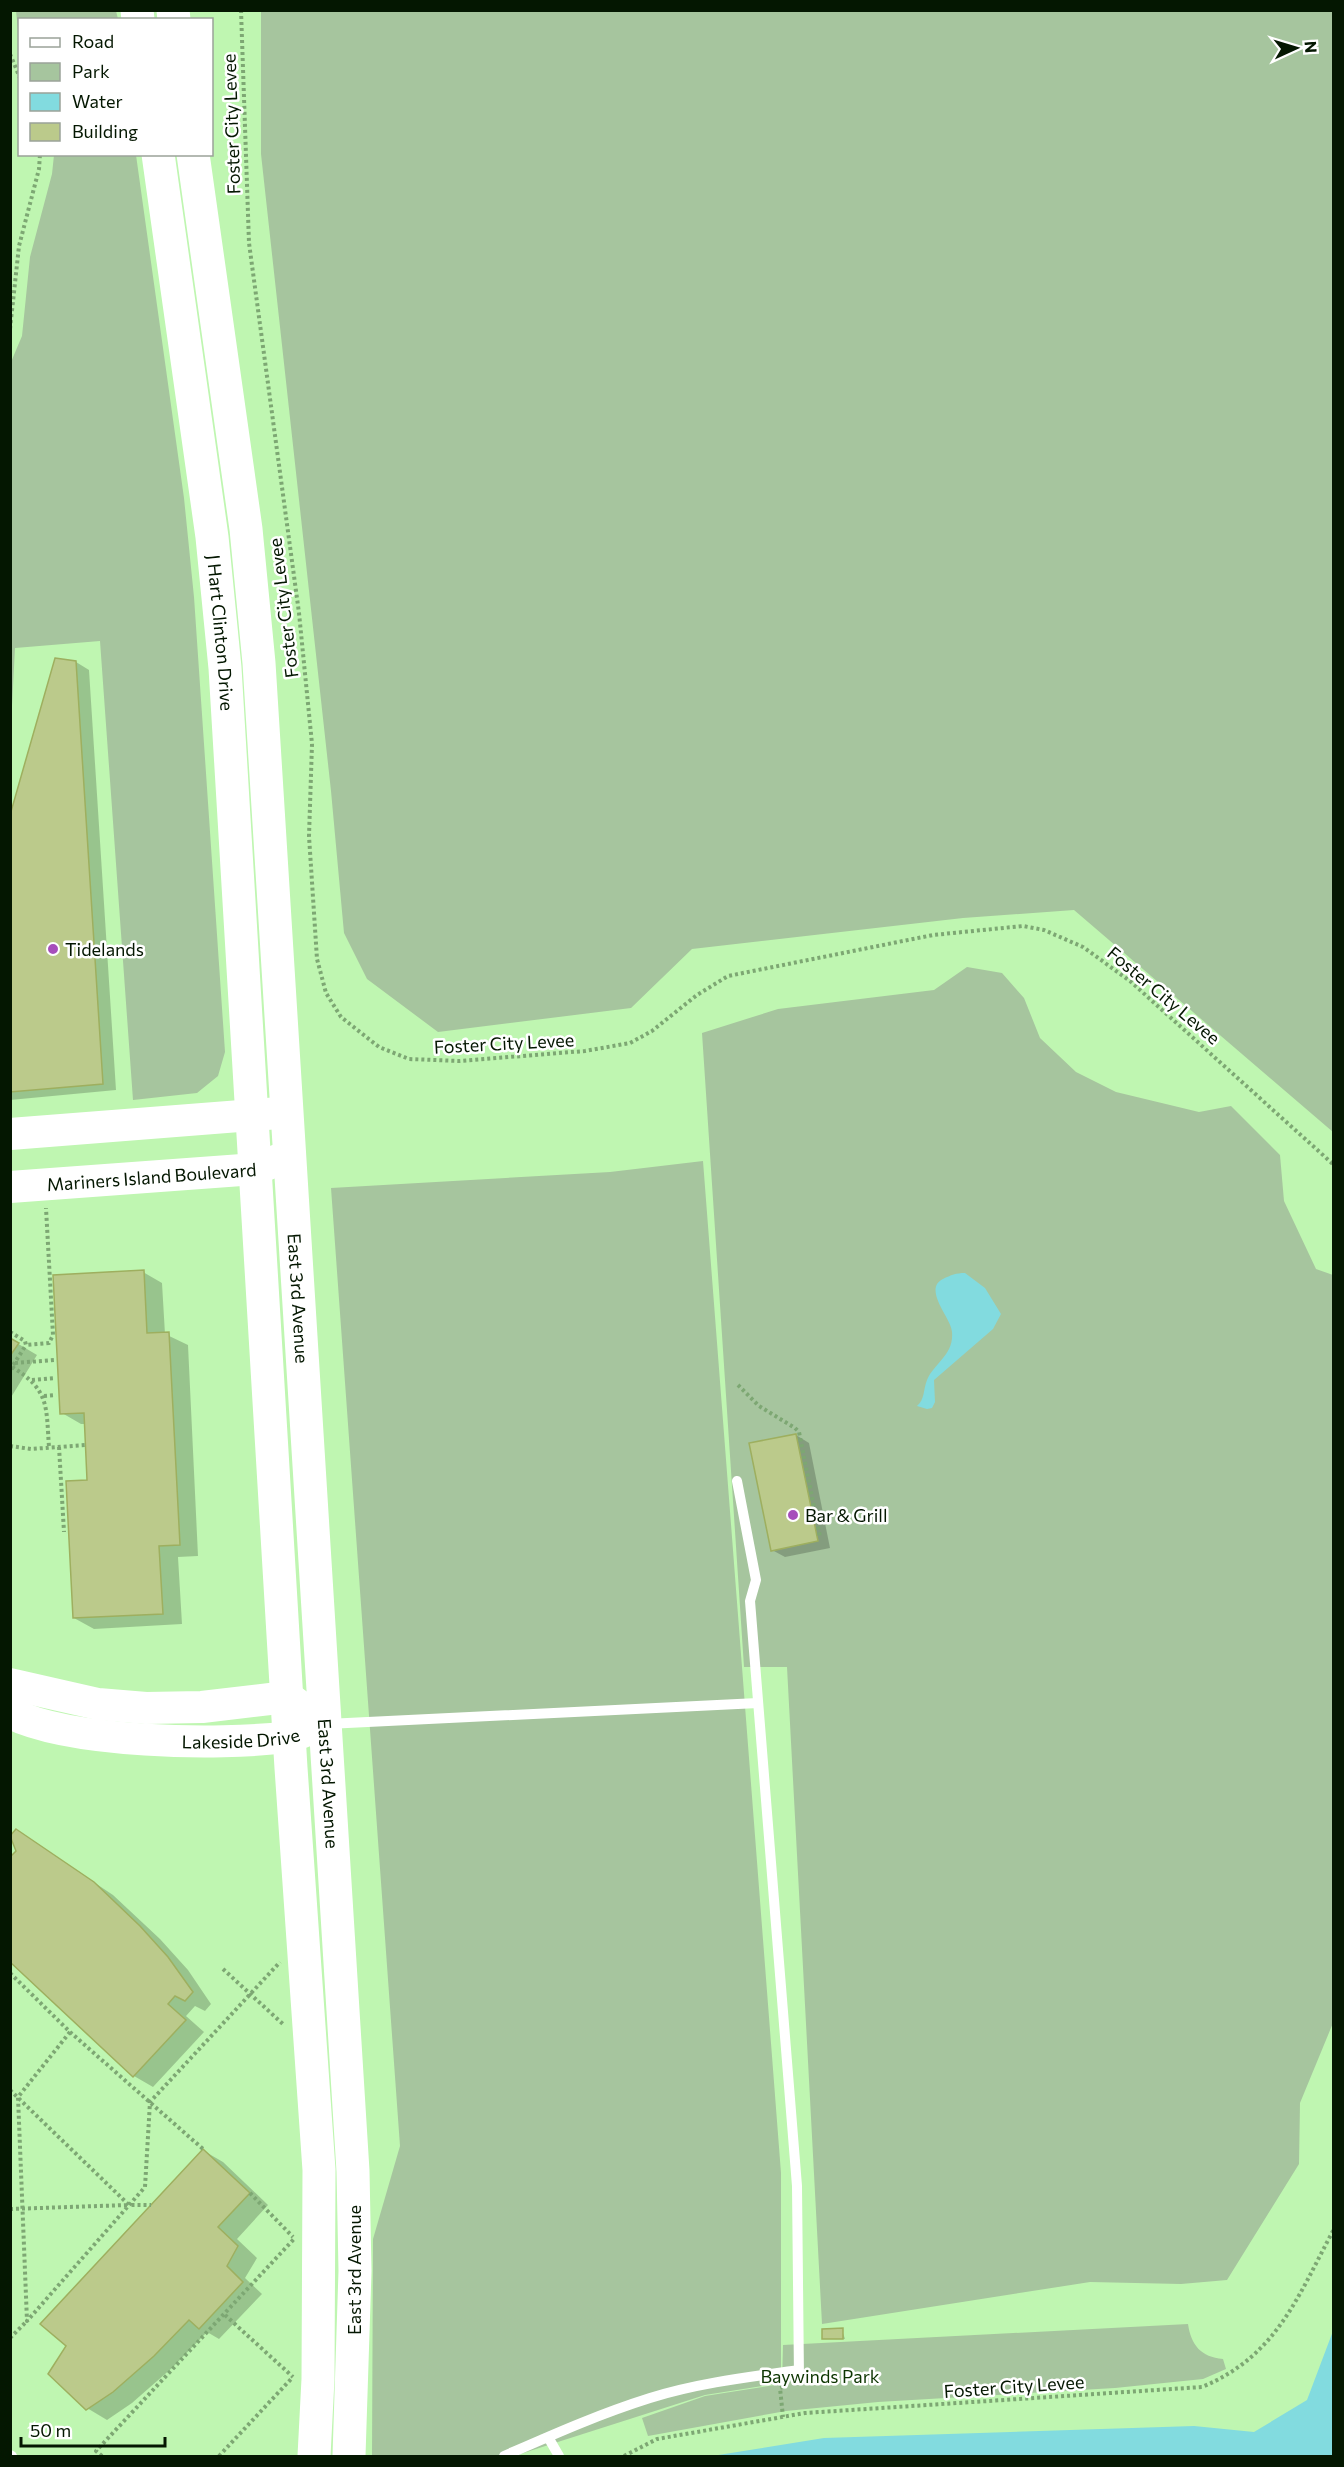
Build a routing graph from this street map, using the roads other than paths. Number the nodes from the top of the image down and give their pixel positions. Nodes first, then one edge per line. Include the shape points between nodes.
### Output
1 (158, 156) edge
2 (193, 156) edge
3 (288, 1113) junction
4 (252, 1115) junction
5 (10, 1134) edge
6 (290, 1155) junction
7 (256, 1169) junction
8 (10, 1187) edge
9 (737, 1481) dead end
10 (10, 1684) edge
11 (287, 1697) junction
12 (758, 1703) junction
13 (10, 1713) edge
14 (325, 1724) junction
15 (289, 1737) junction
16 (548, 2437) junction
17 (314, 2457) edge
18 (349, 2457) edge
19 (504, 2457) edge
20 (559, 2457) edge

1 - 4 main road, J Hart Clinton Drive via 220,601
2 - 3 main road, J Hart Clinton Drive via 254,598
3 - 4 street
3 - 6 main road, East 3rd Avenue
4 - 5 street
4 - 7 main road, East 3rd Avenue
6 - 7 street, Mariners Island Boulevard
6 - 14 main road, East 3rd Avenue
7 - 8 street, Mariners Island Boulevard
7 - 11 main road, East 3rd Avenue
9 - 12 lane via 756,1580 750,1601
10 - 11 street, Lakeside Drive via 98,1704 146,1708 202,1707
11 - 14 street, Lakeside Drive
11 - 15 main road, East 3rd Avenue
12 - 14 lane
12 - 16 lane via 797,2186 799,2374 712,2383 652,2398 590,2418
13 - 15 street, Lakeside Drive via 83,1733 191,1741
14 - 15 street, Lakeside Drive
14 - 18 main road, East 3rd Avenue via 353,2171 355,2271
15 - 17 main road, East 3rd Avenue via 319,2170 307,2239 305,2378
16 - 19 lane
16 - 20 lane

